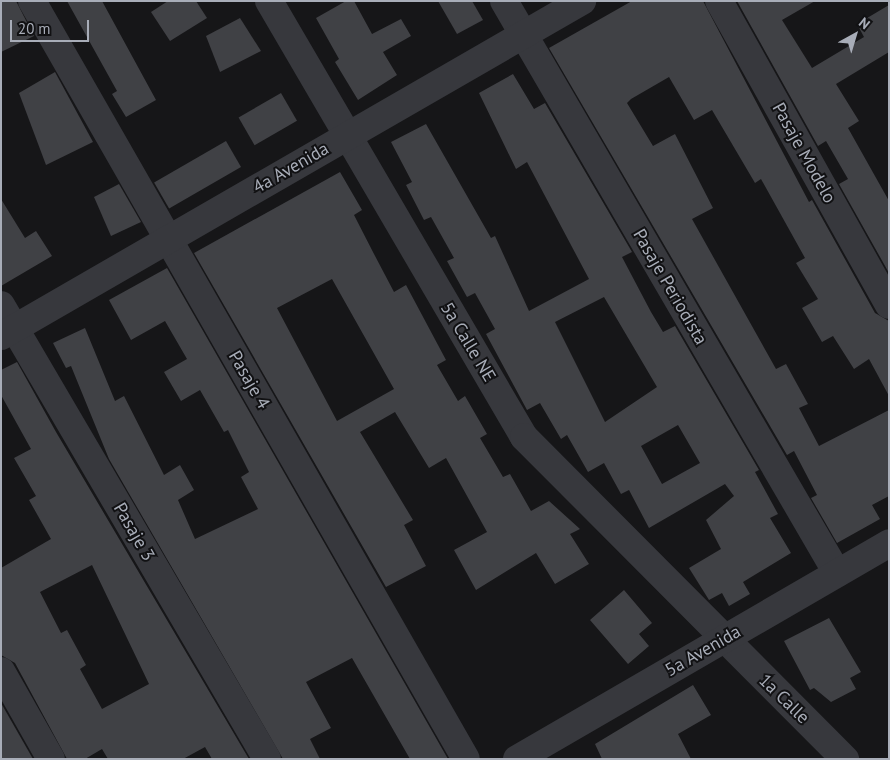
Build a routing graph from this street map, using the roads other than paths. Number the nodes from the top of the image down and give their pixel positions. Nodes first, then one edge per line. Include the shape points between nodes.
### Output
1 (32, 1) edge
2 (269, 1) edge
3 (504, 1) edge
4 (582, 1) edge
5 (719, 1) edge
6 (523, 35) junction
7 (346, 137) junction
8 (168, 239) junction
9 (1, 305) edge
10 (889, 305) edge
11 (8, 332) edge
12 (889, 543) edge
13 (837, 573) junction
14 (723, 640) junction
15 (1, 671) edge
16 (838, 755) edge
17 (51, 759) edge
18 (267, 759) edge
19 (466, 759) edge
20 (517, 759) edge

1 - 8 street, Pasaje 4
2 - 7 street, 5a Calle NE
3 - 6 street, Pasaje Periodista
4 - 6 street, 4a Avenida
5 - 10 street, Pasaje Modelo
6 - 7 street, 4a Avenida
6 - 13 street, Pasaje Periodista
7 - 8 street, 4a Avenida
7 - 14 street, 5a Calle NE via 524,436
8 - 11 street, 4a Avenida
8 - 19 street, Pasaje 4
9 - 11 street, Pasaje 3
11 - 18 street, Pasaje 3
12 - 13 street, 5a Avenida
13 - 14 street, 5a Avenida
14 - 16 street, 1a Calle
14 - 20 street, 5a Avenida
15 - 17 street

